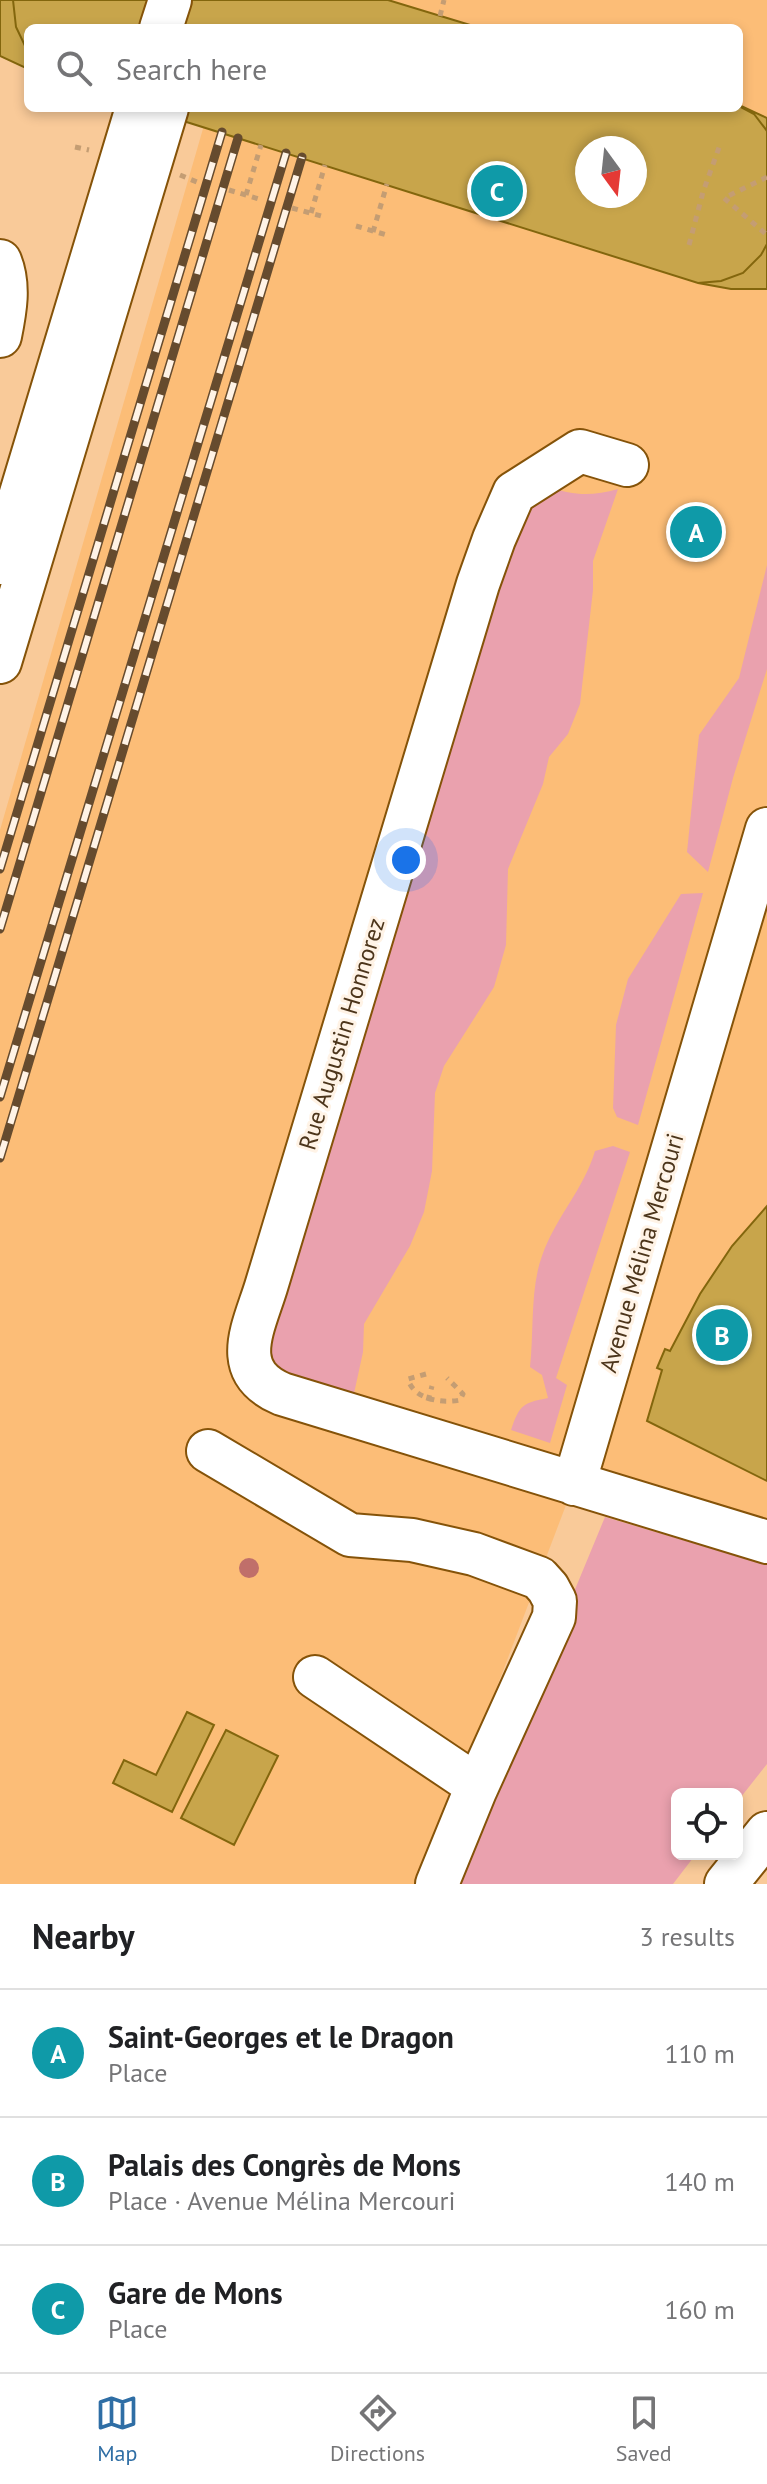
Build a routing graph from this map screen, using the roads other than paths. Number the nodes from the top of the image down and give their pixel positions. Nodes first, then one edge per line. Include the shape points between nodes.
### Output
1 (170, 0) edge
2 (200, 0) edge
3 (162, 24) edge
4 (192, 24) edge
5 (136, 112) edge
6 (166, 112) edge
7 (0, 261) edge
8 (0, 336) edge
9 (627, 465) dead end
10 (0, 563) edge
11 (0, 662) edge
12 (767, 829) edge
13 (208, 1451) dead end
14 (574, 1484) junction
15 (767, 1542) edge
16 (315, 1677) dead end
17 (475, 1791) junction
18 (767, 1833) edge
19 (437, 1884) edge
20 (726, 1884) edge

1 - 3 street
2 - 4 street
5 - 10 street
6 - 11 street
7 - 8 street via 6,306
9 - 14 street, Rue Augustin Honnorez via 580,451 514,493 494,539 248,1352 257,1379 282,1394
12 - 14 street, Avenue Mélina Mercouri
13 - 17 street via 350,1535 412,1540 474,1554 539,1578 548,1588 555,1601 554,1617
14 - 15 street
16 - 17 street via 470,1781
17 - 19 street
18 - 20 street

